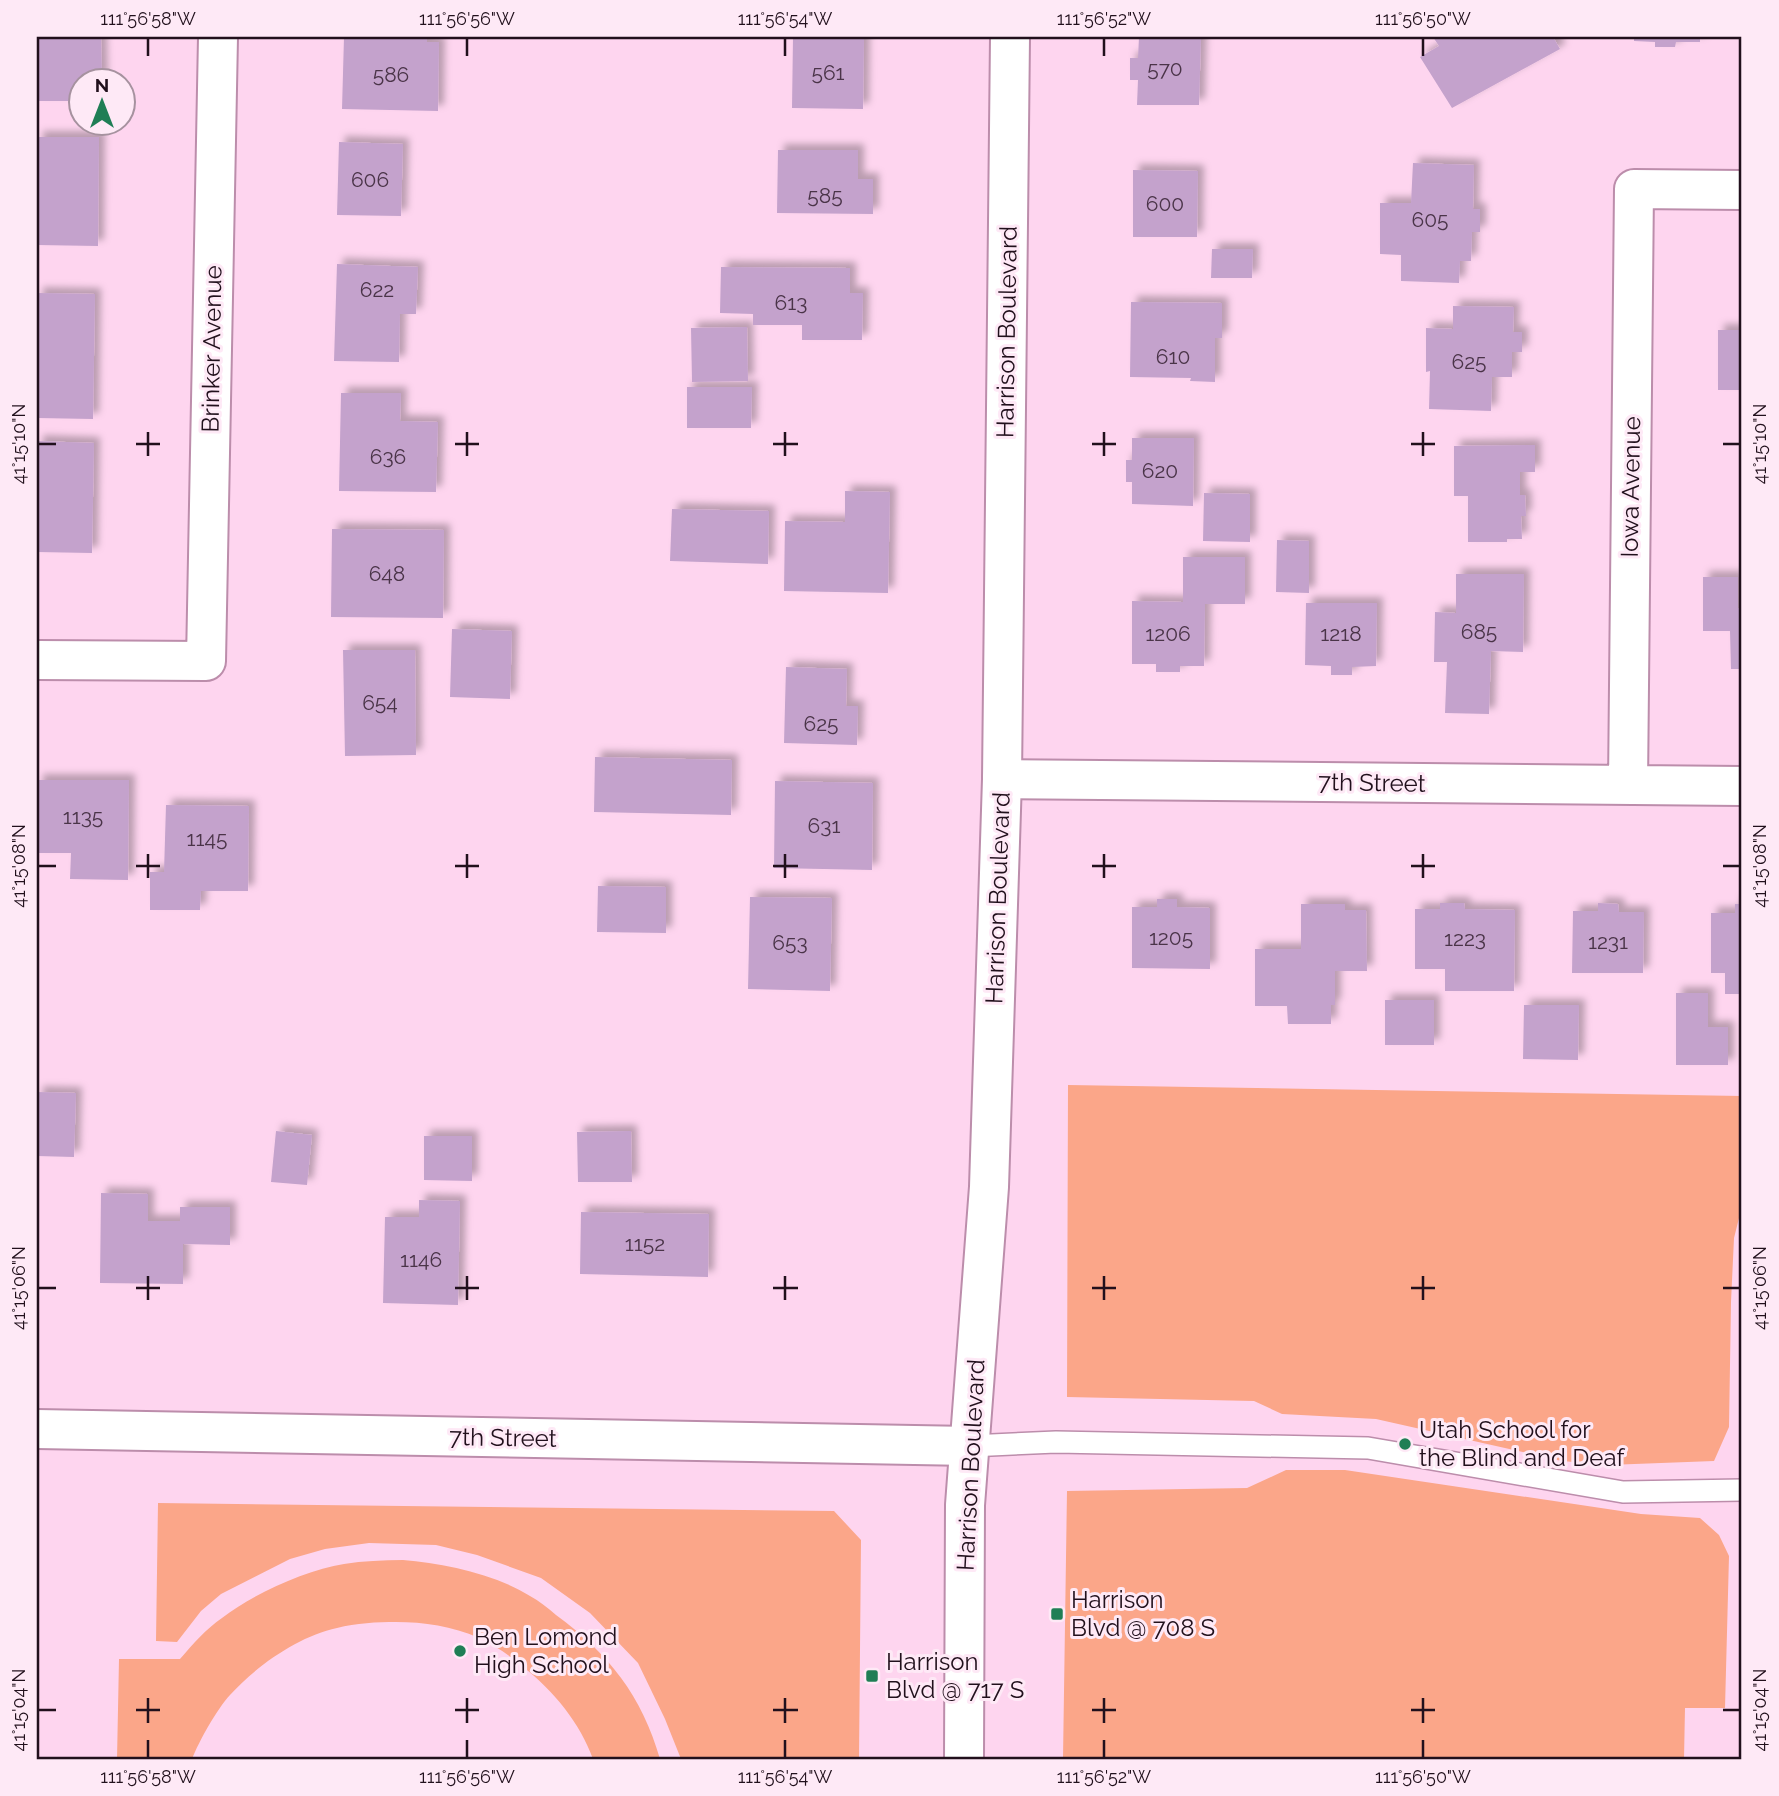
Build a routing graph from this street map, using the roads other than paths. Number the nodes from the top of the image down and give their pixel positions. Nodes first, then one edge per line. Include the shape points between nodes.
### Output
1 (218, 37) edge
2 (1010, 37) edge
3 (1742, 190) edge
4 (37, 660) edge
5 (1002, 779) junction
6 (1628, 785) junction
7 (1742, 786) edge
8 (37, 1429) edge
9 (970, 1446) junction
10 (1742, 1490) edge
11 (964, 1759) edge

1 - 4 street, Brinker Avenue via 206,661
2 - 5 street, Harrison Boulevard
3 - 6 street, Iowa Avenue via 1634,189
5 - 6 street, 7th Street
5 - 9 street, Harrison Boulevard via 989,1187
6 - 7 street, 7th Street
8 - 9 street, 7th Street
9 - 10 lane via 1056,1442 1368,1448 1623,1492
9 - 11 street, Harrison Boulevard via 965,1505

